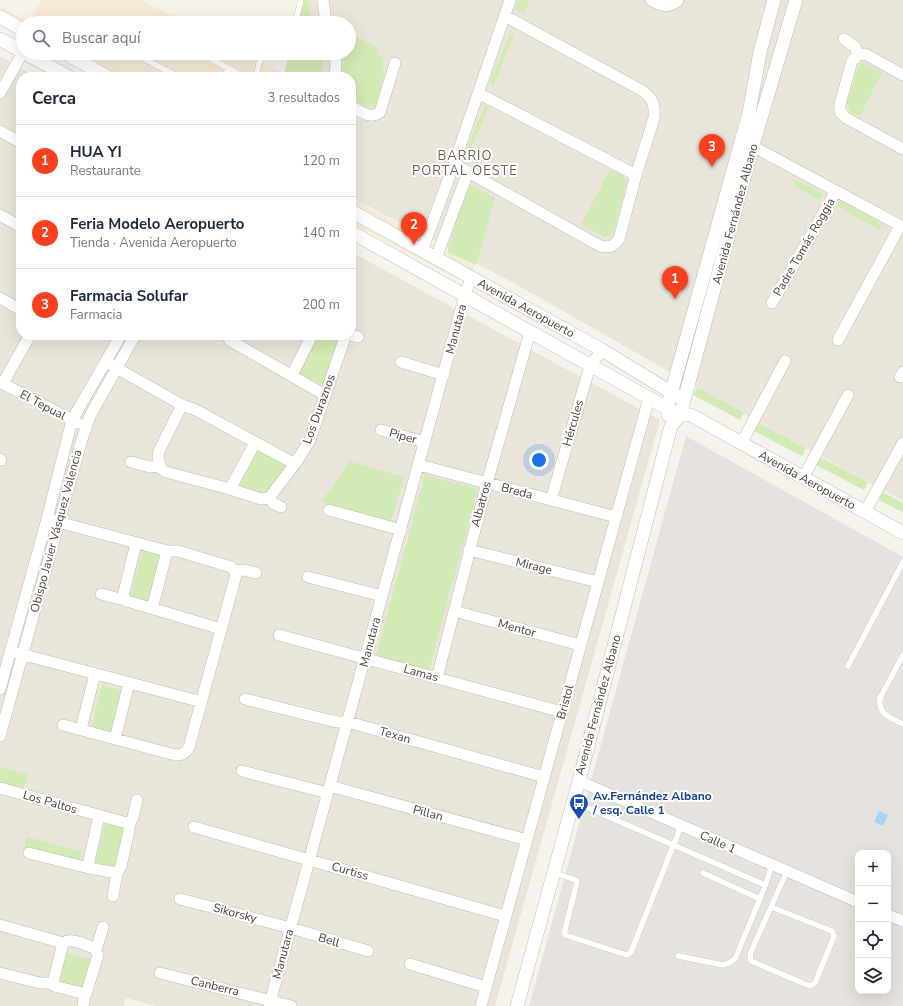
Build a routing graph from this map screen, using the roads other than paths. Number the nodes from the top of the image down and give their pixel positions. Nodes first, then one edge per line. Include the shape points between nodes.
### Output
1 (301, 0) edge
2 (323, 0) edge
3 (510, 0) edge
4 (651, 0) edge
5 (678, 0) edge
6 (774, 0) edge
7 (796, 0) edge
8 (297, 16) edge
9 (325, 16) edge
10 (505, 16) junction
11 (0, 17) edge
12 (16, 26) edge
13 (0, 38) edge
14 (844, 39) dead end
15 (16, 47) edge
16 (858, 54) junction
17 (19, 60) edge
18 (38, 60) edge
19 (78, 60) edge
20 (147, 60) edge
21 (213, 60) edge
22 (261, 60) edge
23 (335, 60) edge
24 (395, 63) dead end
25 (229, 69) junction
26 (59, 72) edge
27 (99, 72) edge
28 (170, 72) edge
29 (227, 72) edge
30 (235, 72) edge
31 (257, 72) edge
32 (335, 72) edge
33 (903, 75) edge
34 (0, 93) edge
35 (478, 93) junction
36 (356, 108) edge
37 (0, 131) edge
38 (16, 140) edge
39 (741, 140) junction
40 (753, 145) junction
41 (903, 149) edge
42 (454, 164) junction
43 (468, 172) junction
44 (636, 175) junction
45 (836, 191) junction
46 (356, 214) edge
47 (0, 215) edge
48 (16, 224) edge
49 (902, 227) edge
50 (356, 235) edge
51 (422, 251) junction
52 (436, 258) junction
53 (471, 278) junction
54 (465, 295) junction
55 (0, 298) edge
56 (772, 303) dead end
57 (16, 307) edge
58 (530, 332) junction
59 (27, 340) edge
60 (118, 340) edge
61 (132, 340) edge
62 (230, 340) edge
63 (310, 340) edge
64 (344, 340) edge
65 (838, 340) dead end
66 (602, 350) junction
67 (785, 360) dead end
68 (106, 362) junction
69 (401, 362) dead end
70 (590, 366) junction
71 (116, 368) junction
72 (292, 375) junction
73 (444, 375) junction
74 (1, 382) edge
75 (671, 391) junction
76 (325, 395) junction
77 (848, 395) dead end
78 (649, 398) junction
79 (684, 402) junction
80 (182, 404) junction
81 (667, 408) junction
82 (686, 415) junction
83 (72, 420) junction
84 (671, 426) junction
85 (85, 427) junction
86 (381, 430) dead end
87 (425, 442) junction
88 (255, 443) junction
89 (903, 443) edge
90 (741, 444) junction
91 (131, 462) dead end
92 (295, 464) junction
93 (419, 465) junction
94 (159, 466) junction
95 (804, 478) junction
96 (487, 483) junction
97 (230, 488) junction
98 (269, 498) junction
99 (551, 500) junction
100 (281, 507) dead end
101 (329, 510) dead end
102 (865, 512) junction
103 (616, 517) junction
104 (46, 519) junction
105 (59, 523) junction
106 (401, 530) junction
107 (903, 533) edge
108 (136, 543) junction
109 (469, 550) junction
110 (167, 551) junction
111 (903, 562) edge
112 (235, 571) junction
113 (256, 573) dead end
114 (308, 577) dead end
115 (598, 582) junction
116 (102, 594) dead end
117 (382, 596) junction
118 (124, 599) junction
119 (152, 609) junction
120 (454, 611) junction
121 (221, 629) junction
122 (279, 635) dead end
123 (580, 645) junction
124 (11, 651) junction
125 (23, 654) junction
126 (903, 655) edge
127 (365, 658) junction
128 (848, 666) dead end
129 (95, 674) junction
130 (437, 678) junction
131 (129, 684) junction
132 (0, 689) edge
133 (245, 699) dead end
134 (202, 702) junction
135 (562, 712) junction
136 (348, 722) junction
137 (903, 724) edge
138 (63, 725) dead end
139 (81, 729) junction
140 (0, 736) edge
141 (115, 739) junction
142 (242, 770) dead end
143 (544, 777) junction
144 (579, 781) junction
145 (0, 788) edge
146 (329, 789) junction
147 (137, 800) dead end
148 (586, 807) dead end
149 (99, 816) junction
150 (128, 826) junction
151 (681, 826) junction
152 (194, 827) dead end
153 (527, 840) junction
154 (674, 845) junction
155 (29, 853) dead end
156 (310, 859) junction
157 (772, 865) junction
158 (89, 868) junction
159 (787, 871) junction
160 (117, 873) junction
161 (554, 873) junction
162 (704, 873) dead end
163 (766, 885) junction
164 (113, 896) dead end
165 (180, 899) dead end
166 (760, 899) junction
167 (855, 901) edge
168 (771, 907) junction
169 (506, 916) junction
170 (891, 916) edge
171 (903, 921) edge
172 (0, 925) edge
173 (103, 927) dead end
174 (290, 928) junction
175 (63, 943) junction
176 (96, 950) junction
177 (368, 951) dead end
178 (678, 956) dead end
179 (410, 964) dead end
180 (160, 972) dead end
181 (0, 973) edge
182 (53, 984) junction
183 (486, 987) junction
184 (85, 994) junction
185 (270, 1003) edge
186 (83, 1006) edge
187 (291, 1006) edge
188 (481, 1006) edge
189 (517, 1006) edge

1 - 8 lane
2 - 9 street
3 - 10 street
4 - 5 street via 666,6
6 - 39 street, Avenida Fernández Albano via 762,42 754,91
7 - 40 street, Avenida Fernández Albano
10 - 35 street
10 - 44 street via 649,95 655,110 654,118
11 - 12 street
13 - 15 street
14 - 16 street
16 - 33 street via 865,54
16 - 41 street via 852,61 840,112 846,118
17 - 34 street
18 - 26 street
19 - 27 street
20 - 28 lane
21 - 25 lane
22 - 31 lane
23 - 32 street
24 - 36 street via 380,112 371,116
25 - 29 lane
25 - 30 lane
35 - 42 street
35 - 44 street
37 - 38 street
39 - 40 street
39 - 75 street, Avenida Fernández Albano
40 - 45 street
40 - 79 street, Avenida Fernández Albano
42 - 43 street
42 - 51 street
43 - 44 street via 600,246 608,248 619,239
43 - 52 street
45 - 49 street
45 - 56 street, Padre Tomás Roggia
46 - 51 street, Avenida Aeropuerto
47 - 48 street
49 - 65 street
50 - 54 street, Avenida Aeropuerto
51 - 52 street, Avenida Aeropuerto
52 - 53 street, Avenida Aeropuerto
53 - 54 street, Manutara
53 - 66 street, Avenida Aeropuerto
54 - 58 street, Avenida Aeropuerto
54 - 73 street, Manutara
55 - 57 street
58 - 70 street, Avenida Aeropuerto
58 - 96 street, Albatros
59 - 74 street
60 - 68 street, Obispo Javier Vásquez Valencia
61 - 71 street, Obispo Javier Vásquez Valencia
62 - 72 street
63 - 72 street
64 - 76 street, Los Duraznos
66 - 70 street, Hércules
66 - 75 street, Avenida Aeropuerto
67 - 90 street
68 - 71 street
68 - 83 street, Obispo Javier Vásquez Valencia
69 - 73 street
70 - 78 street, Avenida Aeropuerto
70 - 99 street, Hércules
71 - 80 street
71 - 85 street, Obispo Javier Vásquez Valencia
72 - 76 street
73 - 87 street, Manutara
74 - 83 street, El Tepual
75 - 79 street, Avenida Aeropuerto
75 - 81 street, Avenida Fernández Albano
76 - 92 street, Los Duraznos via 310,440
77 - 95 street
78 - 81 street, Avenida Aeropuerto
78 - 103 street, Bristol
79 - 82 street, Avenida Fernández Albano
80 - 88 street
80 - 94 street via 159,452
81 - 82 street, Avenida Aeropuerto
81 - 84 street, Avenida Fernández Albano
82 - 84 street, Avenida Fernández Albano
82 - 90 street, Avenida Aeropuerto
83 - 85 street, El Tepual
83 - 104 street, Obispo Javier Vásquez Valencia
84 - 144 street, Avenida Fernández Albano
85 - 105 street, Obispo Javier Vásquez Valencia
86 - 87 street, Piper
87 - 93 street, Manutara
88 - 92 street
88 - 97 street
89 - 102 street
90 - 95 street, Avenida Aeropuerto
91 - 94 street via 150,467
92 - 98 street, Los Duraznos
93 - 96 street, Breda
93 - 106 street, Manutara
94 - 97 street via 166,472
95 - 102 street, Avenida Aeropuerto
96 - 99 street, Breda
96 - 109 street, Albatros
97 - 98 street via 261,499
98 - 100 street
99 - 103 street, Breda
101 - 106 street
102 - 107 street, Avenida Aeropuerto
103 - 115 street, Bristol
104 - 105 street
104 - 124 street, Obispo Javier Vásquez Valencia
105 - 108 street
105 - 125 street, Obispo Javier Vásquez Valencia
106 - 117 street, Manutara
108 - 110 street
108 - 118 street
109 - 115 street, Mirage
109 - 120 street, Albatros
110 - 112 street via 178,551 231,567
110 - 119 street
111 - 128 lane
112 - 113 street
112 - 121 street via 234,585
114 - 117 street
115 - 123 street, Bristol
116 - 118 street
117 - 127 street, Manutara
118 - 119 street
119 - 121 street
120 - 123 street, Mentor
120 - 130 street, Albatros
121 - 134 street
122 - 127 street, Lamas
123 - 135 street, Bristol
124 - 125 street
124 - 132 street, Obispo Javier Vásquez Valencia
125 - 129 street
125 - 140 street, Obispo Javier Vásquez Valencia
126 - 137 lane via 880,698 879,705 882,712
127 - 130 street, Lamas
127 - 136 street, Manutara
129 - 131 street
129 - 139 street
130 - 135 street, Lamas
131 - 134 street
131 - 141 street
133 - 136 street, Texan via 328,720
134 - 141 street via 185,753 175,754
135 - 143 street, Bristol
136 - 143 street, Texan
136 - 146 street, Manutara
138 - 139 street
139 - 141 street
142 - 146 street, Pillan
143 - 153 street, Bristol
144 - 151 street, Calle 1
144 - 161 street, Avenida Fernández Albano
145 - 149 street, Los Paltos
146 - 153 street, Pillan
146 - 156 street, Manutara
147 - 150 street
148 - 154 lane
149 - 150 street, Los Paltos via 123,822
149 - 158 street
150 - 160 street via 121,866
151 - 154 lane
151 - 157 street, Calle 1
152 - 156 street, Curtiss
153 - 169 street, Bristol
154 - 161 lane via 628,955 565,935 577,882
154 - 163 lane
155 - 158 street
156 - 169 street, Curtiss
156 - 174 street, Manutara
157 - 159 street, Calle 1
157 - 163 lane
158 - 160 street
159 - 167 street, Calle 1
159 - 168 lane
160 - 164 street
161 - 189 street, Avenida Fernández Albano
162 - 166 lane
163 - 166 lane
165 - 174 street, Sikorsky
166 - 178 lane via 735,959 723,965
168 - 168 lane via 750,954 751,961 810,986 815,983 834,936 832,931
169 - 183 street, Bristol
170 - 171 street
172 - 175 street
173 - 176 street
174 - 177 street, Bell
174 - 185 street, Manutara
175 - 176 street via 73,941
175 - 182 street
176 - 184 street via 98,955
179 - 183 street
180 - 185 street, Canberra
181 - 182 street
182 - 184 street
183 - 188 street, Bristol
184 - 186 street
185 - 187 street, Canberra

